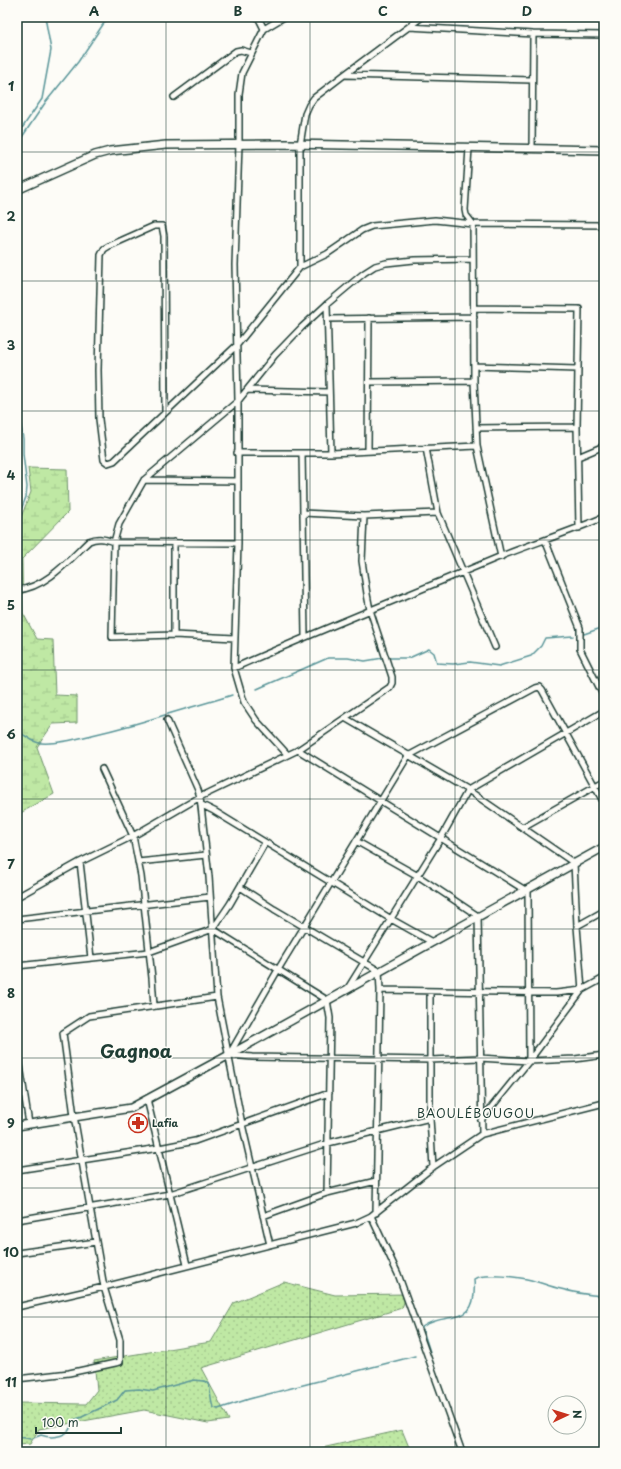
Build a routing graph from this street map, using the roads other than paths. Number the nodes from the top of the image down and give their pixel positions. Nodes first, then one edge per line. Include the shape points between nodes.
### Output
1 (258, 17) edge
2 (284, 17) edge
3 (422, 17) edge
4 (409, 27) junction
5 (264, 29) junction
6 (533, 34) junction
7 (604, 35) edge
8 (251, 53) junction
9 (344, 75) junction
10 (532, 80) junction
11 (174, 98) dead end
12 (239, 144) junction
13 (300, 145) junction
14 (469, 148) junction
15 (532, 149) junction
16 (604, 150) edge
17 (17, 190) edge
18 (473, 224) junction
19 (604, 225) edge
20 (473, 258) junction
21 (300, 267) junction
22 (327, 304) junction
23 (474, 308) junction
24 (474, 317) junction
25 (369, 318) junction
26 (327, 319) junction
27 (237, 345) junction
28 (474, 366) junction
29 (577, 369) junction
30 (474, 381) junction
31 (369, 382) junction
32 (246, 390) junction
33 (329, 392) junction
34 (238, 401) junction
35 (165, 412) junction
36 (577, 427) junction
37 (476, 428) junction
38 (477, 446) junction
39 (604, 446) edge
40 (426, 448) junction
41 (368, 451) junction
42 (238, 453) junction
43 (302, 453) junction
44 (331, 453) junction
45 (578, 457) junction
46 (144, 480) junction
47 (238, 480) junction
48 (303, 513) junction
49 (438, 513) junction
50 (364, 516) junction
51 (604, 517) edge
52 (579, 528) junction
53 (545, 540) junction
54 (114, 542) junction
55 (174, 542) junction
56 (238, 543) junction
57 (501, 557) junction
58 (464, 573) junction
59 (17, 590) edge
60 (370, 610) junction
61 (174, 635) junction
62 (305, 636) junction
63 (235, 638) junction
64 (495, 647) dead end
65 (234, 668) junction
66 (604, 697) edge
67 (604, 711) edge
68 (345, 718) junction
69 (167, 720) dead end
70 (566, 733) junction
71 (298, 750) junction
72 (287, 754) junction
73 (408, 756) junction
74 (102, 769) dead end
75 (604, 781) edge
76 (595, 786) junction
77 (468, 790) junction
78 (200, 797) junction
79 (381, 801) junction
80 (604, 803) edge
81 (202, 805) junction
82 (523, 827) junction
83 (133, 836) junction
84 (441, 838) junction
85 (356, 841) junction
86 (265, 843) junction
87 (604, 847) edge
88 (206, 855) junction
89 (80, 862) junction
90 (138, 862) junction
91 (574, 863) junction
92 (418, 876) junction
93 (331, 882) junction
94 (240, 887) junction
95 (526, 889) junction
96 (17, 897) edge
97 (210, 897) junction
98 (144, 905) junction
99 (86, 911) junction
100 (604, 911) edge
101 (478, 916) junction
102 (17, 919) edge
103 (391, 919) junction
104 (577, 926) junction
105 (304, 927) junction
106 (213, 929) junction
107 (432, 942) junction
108 (148, 952) junction
109 (91, 958) junction
110 (364, 962) junction
111 (17, 966) edge
112 (279, 968) junction
113 (379, 971) junction
114 (604, 978) edge
115 (598, 982) junction
116 (604, 984) edge
117 (348, 988) junction
118 (380, 990) junction
119 (582, 990) junction
120 (430, 992) junction
121 (478, 992) junction
122 (528, 993) junction
123 (217, 997) junction
124 (327, 1000) junction
125 (154, 1006) junction
126 (18, 1052) edge
127 (229, 1055) junction
128 (604, 1055) edge
129 (480, 1058) junction
130 (329, 1059) junction
131 (378, 1059) junction
132 (430, 1060) junction
133 (529, 1061) junction
134 (329, 1093) junction
135 (147, 1099) junction
136 (604, 1103) edge
137 (74, 1116) junction
138 (430, 1118) junction
139 (481, 1120) junction
140 (29, 1124) junction
141 (242, 1124) junction
142 (17, 1126) edge
143 (377, 1132) junction
144 (482, 1134) junction
145 (328, 1143) junction
146 (159, 1148) junction
147 (82, 1159) junction
148 (434, 1167) junction
149 (252, 1168) junction
150 (17, 1170) edge
151 (376, 1181) junction
152 (327, 1193) junction
153 (170, 1194) junction
154 (90, 1208) junction
155 (374, 1215) junction
156 (263, 1216) junction
157 (17, 1220) edge
158 (96, 1242) junction
159 (270, 1245) junction
160 (17, 1253) edge
161 (187, 1265) junction
162 (104, 1287) junction
163 (17, 1307) edge
164 (17, 1379) edge
165 (462, 1452) edge

1 - 5 street
2 - 5 street
3 - 4 street
4 - 6 street
4 - 9 street
5 - 8 street
6 - 7 street
6 - 10 street
8 - 11 street via 236,51
8 - 12 street via 242,73 239,94
9 - 10 street
9 - 13 street via 314,98 309,105
10 - 15 street
12 - 13 street
12 - 17 street via 166,144 110,151 95,155
12 - 27 street via 235,265
13 - 14 street
13 - 21 street
14 - 15 street
14 - 18 street via 466,215
15 - 16 street
18 - 19 street
18 - 20 street
18 - 21 street via 435,220 372,226 327,254
20 - 22 street via 401,261 375,266
20 - 23 street
21 - 27 street
22 - 26 street
22 - 32 street via 275,355
23 - 24 street
23 - 29 street via 579,309
24 - 25 street
24 - 28 street
25 - 26 street
25 - 31 street
26 - 33 street
27 - 34 street
27 - 35 street
28 - 29 street
28 - 30 street
29 - 36 street
30 - 31 street
30 - 37 street
31 - 41 street
32 - 33 street
32 - 34 street
33 - 44 street
34 - 42 street
34 - 46 street
35 - 35 street via 164,236 162,226 154,226 109,246 104,249 102,255 98,370 99,418 104,460 114,461
36 - 37 street
36 - 45 street
37 - 38 street
38 - 40 street
38 - 57 street
39 - 45 street
40 - 41 street
40 - 49 street
41 - 44 street
42 - 43 street
42 - 47 street
43 - 44 street
43 - 48 street
45 - 52 street
46 - 47 street
46 - 54 street via 119,524
47 - 56 street
48 - 50 street
48 - 62 street
49 - 50 street
49 - 58 street
50 - 60 street via 362,561
51 - 52 street
52 - 53 street
53 - 57 street
53 - 66 street via 580,628 580,649
54 - 55 street
54 - 59 street via 95,538 51,575 38,583
54 - 61 street via 112,637
55 - 56 street
55 - 61 street
56 - 63 street
57 - 58 street
58 - 60 street
58 - 64 street
60 - 62 street
60 - 68 street via 392,682 390,687
61 - 63 street
62 - 65 street
63 - 65 street
65 - 72 street via 244,702 256,720
67 - 70 street
68 - 71 street
68 - 73 street
69 - 78 street
70 - 73 street via 539,687
70 - 76 street
70 - 77 street
71 - 72 street
71 - 79 street
72 - 78 street
73 - 77 street
73 - 79 street
74 - 83 street
75 - 76 street
76 - 80 street
76 - 82 street
77 - 82 street
77 - 84 street
78 - 81 street
78 - 83 street
79 - 84 street
79 - 85 street
81 - 86 street
81 - 88 street
82 - 91 street
83 - 89 street
83 - 90 street
84 - 92 street
84 - 95 street
85 - 92 street
85 - 93 street
86 - 93 street
86 - 94 street
87 - 91 street
88 - 90 street
88 - 97 street
89 - 96 street
89 - 99 street
90 - 98 street
91 - 95 street
91 - 104 street
92 - 101 street
92 - 103 street
93 - 103 street
93 - 105 street
94 - 105 street
94 - 106 street
95 - 101 street
95 - 122 street
97 - 98 street
97 - 106 street
98 - 99 street
98 - 108 street
99 - 102 street
99 - 109 street
100 - 104 street
101 - 107 street
101 - 121 street
103 - 107 street
103 - 110 street
104 - 119 street
105 - 110 street
105 - 112 street
106 - 108 street
106 - 112 street
106 - 123 street
107 - 113 street
108 - 109 street
108 - 125 street
109 - 111 street
110 - 113 street
110 - 117 street
112 - 124 street
112 - 127 street
113 - 117 street
113 - 118 street
114 - 115 street
115 - 116 street
115 - 119 street
117 - 124 street
118 - 120 street
118 - 131 street
119 - 122 street via 556,994
119 - 133 street
120 - 121 street
120 - 132 street
121 - 122 street
121 - 129 street
122 - 133 street
123 - 125 street
123 - 127 street
124 - 127 street
124 - 130 street via 330,1018
125 - 137 street via 89,1016 63,1033
126 - 140 street
127 - 130 street
127 - 135 street
127 - 141 street
128 - 133 street
129 - 132 street
129 - 133 street
129 - 139 street
130 - 131 street
130 - 134 street
131 - 132 street
131 - 143 street
132 - 138 street
133 - 139 street
134 - 141 street
134 - 145 street
135 - 137 street via 131,1108
135 - 146 street
136 - 144 street
137 - 140 street
137 - 147 street
138 - 143 street
138 - 148 street
139 - 144 street
140 - 142 street
141 - 146 street via 195,1141
141 - 149 street
143 - 145 street
143 - 151 street
144 - 148 street
145 - 149 street
145 - 152 street
146 - 147 street
146 - 153 street
147 - 150 street
147 - 154 street
148 - 155 street
149 - 153 street
149 - 156 street
151 - 152 street
151 - 155 street
152 - 156 street
153 - 154 street
153 - 161 street
154 - 157 street
154 - 158 street
155 - 159 street via 356,1223
155 - 165 street
156 - 159 street
158 - 160 street
158 - 162 street
159 - 161 street
161 - 162 street
162 - 163 street
162 - 164 street via 120,1340 120,1362 69,1373

